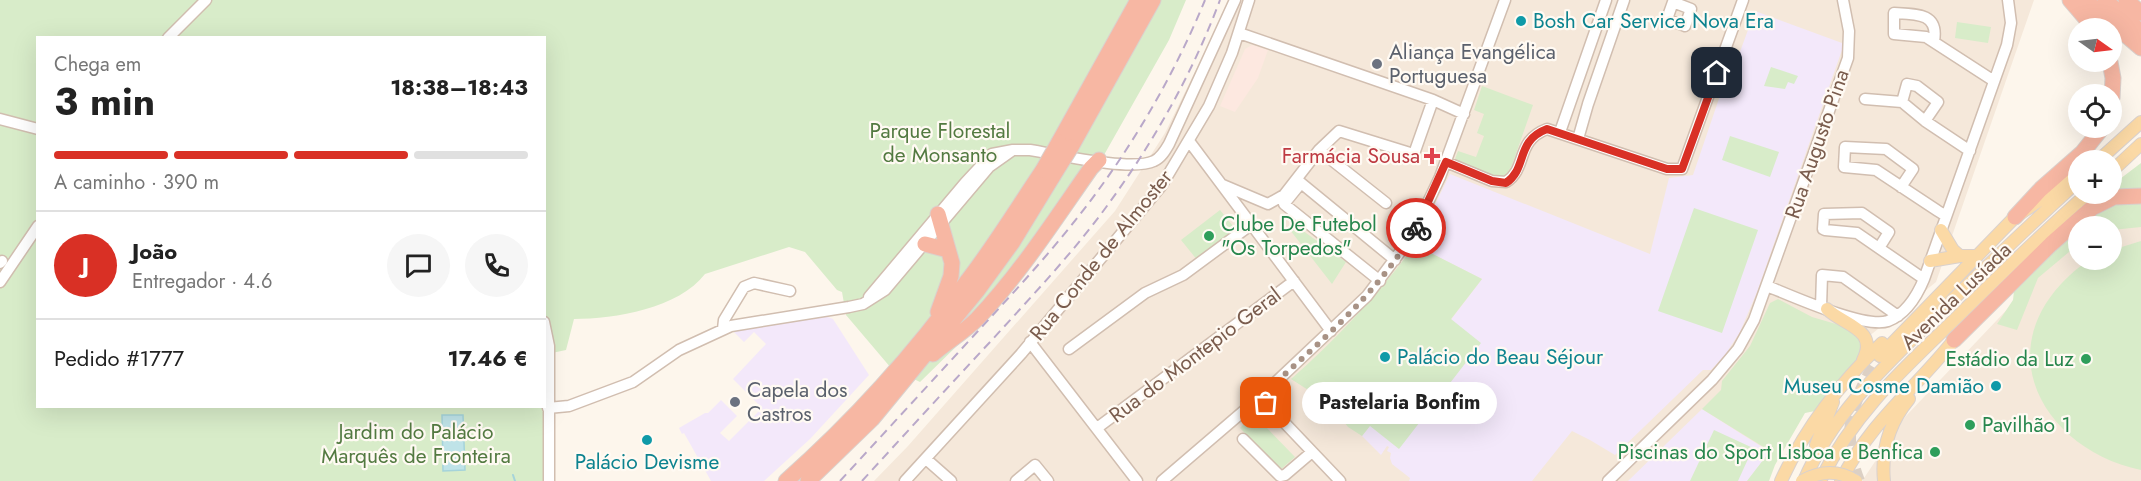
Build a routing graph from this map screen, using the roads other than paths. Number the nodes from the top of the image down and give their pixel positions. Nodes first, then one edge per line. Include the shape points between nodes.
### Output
1 (206, 0) edge
2 (1138, 0) edge
3 (1153, 0) edge
4 (1235, 0) edge
5 (1250, 0) edge
6 (1505, 0) edge
7 (1606, 0) edge
8 (1624, 0) edge
9 (1743, 0) edge
10 (1843, 0) edge
11 (2008, 0) edge
12 (2070, 0) edge
13 (2085, 0) edge
14 (2104, 0) edge
15 (2126, 0) edge
16 (2141, 13) edge
17 (2085, 18) edge
18 (2141, 32) edge
19 (1239, 33) junction
20 (170, 36) edge
21 (1934, 41) dead end
22 (2141, 48) edge
23 (1212, 51) junction
24 (1232, 53) junction
25 (1203, 70) junction
26 (1994, 81) junction
27 (1470, 98) junction
28 (1571, 98) junction
29 (1865, 99) dead end
30 (1437, 102) junction
31 (1902, 102) junction
32 (1588, 104) junction
33 (1464, 114) junction
34 (0, 119) edge
35 (1925, 121) junction
36 (2141, 122) edge
37 (36, 128) edge
38 (1560, 132) junction
39 (2094, 138) edge
40 (1578, 139) junction
41 (1189, 141) junction
42 (1065, 144) junction
43 (2141, 144) edge
44 (1319, 150) junction
45 (2110, 150) edge
46 (1970, 151) junction
47 (1099, 160) junction
48 (1446, 162) junction
49 (2122, 162) edge
50 (1048, 173) junction
51 (2068, 179) edge
52 (1223, 185) junction
53 (1901, 187) junction
54 (2068, 190) edge
55 (2141, 196) edge
56 (1386, 203) dead end
57 (2076, 204) edge
58 (1946, 216) junction
59 (2015, 217) junction
60 (939, 220) junction
61 (1252, 224) junction
62 (36, 229) edge
63 (1941, 230) junction
64 (925, 244) junction
65 (1880, 249) junction
66 (948, 250) junction
67 (1960, 256) junction
68 (1975, 256) junction
69 (2017, 258) junction
70 (1395, 260) junction
71 (1930, 261) junction
72 (1954, 278) junction
73 (1924, 279) junction
74 (1380, 280) junction
75 (1294, 281) junction
76 (0, 282) edge
77 (1767, 286) junction
78 (790, 291) dead end
79 (863, 304) junction
80 (1824, 308) junction
81 (1898, 315) junction
82 (933, 325) junction
83 (723, 329) junction
84 (1331, 331) junction
85 (1954, 340) junction
86 (1030, 342) junction
87 (1069, 349) dead end
88 (547, 353) edge
89 (1880, 356) tunnel mouth
90 (1934, 361) junction
91 (1861, 363) junction
92 (914, 368) junction
93 (1847, 378) junction
94 (1260, 397) junction
95 (548, 408) junction
96 (1097, 428) junction
97 (1243, 439) dead end
98 (1312, 452) junction
99 (926, 459) junction
100 (1804, 478) edge
101 (1841, 480) edge
102 (549, 481) edge
103 (786, 481) edge
104 (808, 481) edge
105 (905, 481) edge
106 (951, 481) edge
107 (1016, 481) edge
108 (1048, 481) edge
109 (1137, 481) edge
110 (1162, 481) edge
111 (1340, 481) edge
112 (1608, 481) edge
113 (1781, 481) edge
114 (1820, 481) edge
115 (1856, 481) edge
116 (1884, 481) edge

1 - 20 street
2 - 42 highway
3 - 42 highway
4 - 23 street
5 - 19 street, Rua Conde de Almoster
6 - 27 street
7 - 28 street
8 - 32 street
9 - 40 street via 1682,169 1667,169
10 - 77 street, Rua Augusto Pina via 1850,31 1848,58
11 - 26 street via 2011,26
12 - 17 highway
13 - 22 highway
14 - 18 highway
15 - 16 highway
19 - 23 street via 1224,38
19 - 24 street, Rua Conde de Almoster
19 - 30 street
21 - 26 street
23 - 25 street
24 - 25 street via 1220,51
24 - 41 street, Rua Conde de Almoster
25 - 47 street via 1161,156 1134,165
26 - 46 street
27 - 30 street via 1460,105
27 - 33 street
28 - 32 street via 1570,107 1576,112 1583,112
28 - 38 street
29 - 31 street
30 - 33 street
30 - 44 street via 1410,153 1339,131
31 - 35 street
31 - 35 street via 1907,84 1917,86 1938,102
32 - 40 street
33 - 48 street
34 - 37 street
35 - 46 street
36 - 45 main road
38 - 40 street
38 - 48 street via 1547,129 1530,139 1515,173 1506,183
39 - 59 highway
41 - 52 street
41 - 86 street, Rua Conde de Almoster via 1142,211
42 - 50 highway, bridge
43 - 49 main road
44 - 52 street via 1284,195 1268,204
44 - 56 street
46 - 58 street
47 - 60 street via 1030,150 992,154
47 - 92 highway via 981,315
48 - 70 street via 1424,213
50 - 82 highway
50 - 92 highway via 1012,243
51 - 59 main road
52 - 61 street
53 - 53 street via 1913,169 1886,149 1845,147 1844,167 1876,170
53 - 58 street
54 - 100 main road, Avenida Lusíada via 1860,392 1830,432
55 - 85 highway via 2114,197 2092,208
57 - 69 main road, Avenida Lusíada
58 - 63 street
59 - 68 main road
60 - 64 street
60 - 66 highway
60 - 79 street
61 - 75 street
61 - 87 street via 1183,275 1145,293
62 - 76 street
63 - 67 main road
63 - 71 street
64 - 66 highway
64 - 79 street via 885,290
65 - 65 street via 1889,232 1862,213 1824,213 1823,229 1857,233
65 - 73 street
66 - 82 highway via 951,276
67 - 68 main road
67 - 71 main road
68 - 72 main road
69 - 85 main road
69 - 114 main road, Avenida Lusíada via 1874,400 1842,441
70 - 74 street
70 - 74 street via 1301,183 1284,204
71 - 73 street
72 - 89 main road
72 - 91 main road
73 - 81 street via 1915,297
74 - 84 street
75 - 84 street
75 - 96 street, Rua do Montepio Geral
77 - 80 street
77 - 112 street, Rua Augusto Pina via 1746,335 1727,364
78 - 83 street via 768,284 744,287 724,320
79 - 83 street
80 - 81 street via 1876,323
80 - 81 street via 1822,275 1843,277
80 - 91 main road via 1864,335 1867,348
82 - 103 highway via 862,408
83 - 95 street via 679,350 633,382 569,405
84 - 94 street
85 - 90 main road
86 - 96 street
86 - 99 street, Rua Conde de Almoster
88 - 95 street
90 - 101 main road via 1883,417
90 - 116 main road via 1894,421 1884,454
91 - 93 main road
92 - 104 highway via 872,418
93 - 100 main road via 1832,403
93 - 113 main road via 1807,430
94 - 98 street
94 - 110 street
95 - 102 street
96 - 109 street
97 - 98 street via 1280,476
98 - 111 street
99 - 105 street, Rua Conde de Almoster
99 - 106 street
100 - 115 main road, bridge via 1828,472
107 - 108 street via 1035,465

